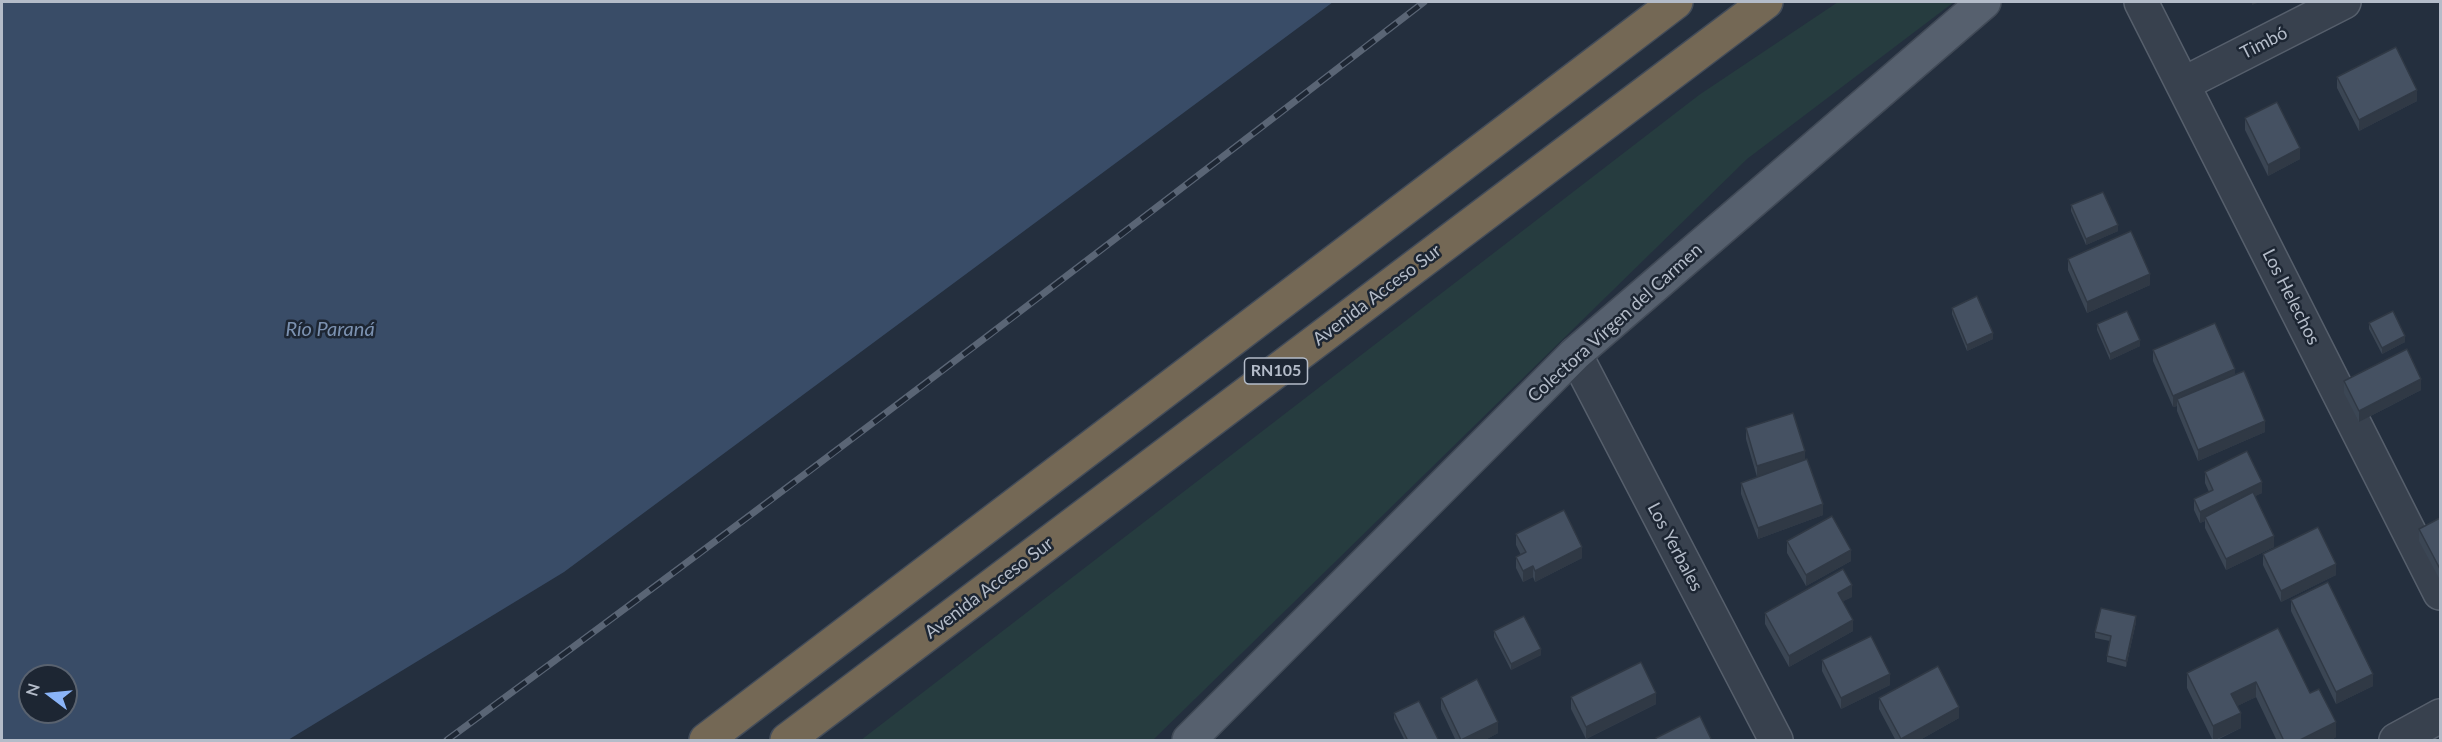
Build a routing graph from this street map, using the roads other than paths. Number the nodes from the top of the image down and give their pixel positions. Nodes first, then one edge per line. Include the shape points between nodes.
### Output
1 (1676, 2) edge
2 (1766, 2) edge
3 (1984, 2) edge
4 (2142, 2) edge
5 (2344, 2) edge
6 (2183, 84) junction
7 (1575, 354) junction
8 (2440, 592) edge
9 (2440, 717) edge
10 (706, 741) edge
11 (787, 741) edge
12 (1189, 741) edge
13 (1776, 741) edge
14 (2396, 741) edge

1 - 10 highway, RN105
2 - 11 highway, Avenida Acceso Sur / RN105
3 - 7 main road, Colectora Vírgen del Carmen
4 - 6 street, Los Helechos
5 - 6 street, Timbó
6 - 8 street, Los Helechos
7 - 12 main road, Colectora Vírgen del Carmen
7 - 13 street, Los Yerbales
9 - 14 street

